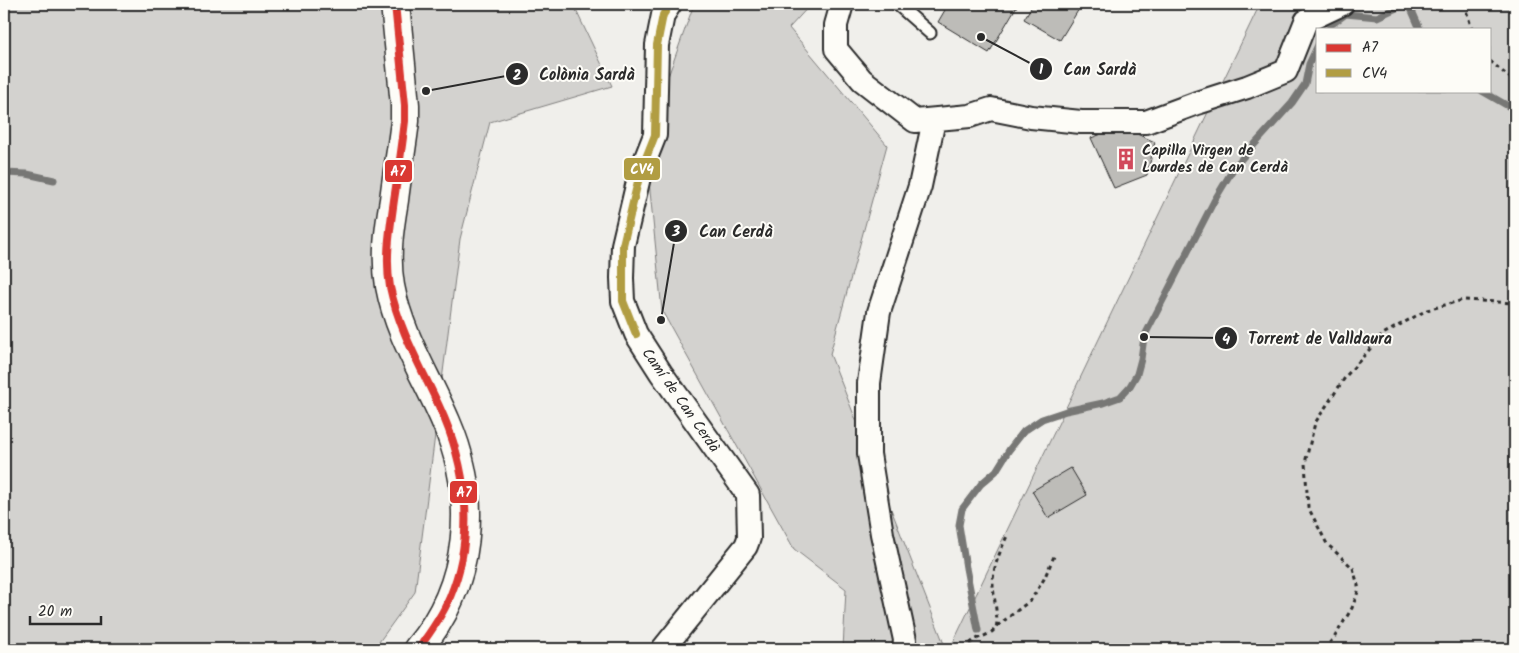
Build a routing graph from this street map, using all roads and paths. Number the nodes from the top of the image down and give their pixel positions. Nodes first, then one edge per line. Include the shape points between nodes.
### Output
1 (395, 4) edge
2 (670, 4) edge
3 (842, 4) edge
4 (897, 4) edge
5 (1342, 4) edge
6 (1464, 4) edge
7 (1472, 28) edge
8 (930, 33) dead end
9 (1492, 63) edge
10 (1515, 82) edge
11 (934, 120) junction
12 (1515, 303) edge
13 (1006, 536) dead end
14 (1055, 554) dead end
15 (996, 626) junction
16 (418, 649) edge
17 (663, 649) edge
18 (904, 649) edge
19 (964, 649) edge
20 (1324, 649) edge

1 - 16 street via 405,113 389,232 387,260 390,285 404,332 454,441 466,508 463,554 456,580 439,620
2 - 17 street, Camí de Can Cerdà via 657,45 655,135 640,173 623,245 623,300 636,334 748,495 749,538 746,546
3 - 11 street via 836,25 836,49 862,80 915,121
4 - 8 lane
5 - 11 street via 1306,21 1286,72 1146,122 1082,122 991,109 970,116
6 - 7 path
9 - 10 path
11 - 18 street via 920,186 879,312 869,383 869,454
12 - 20 path via 1463,300 1427,310 1383,334 1346,376 1314,423 1305,462 1308,507 1327,544 1353,568 1359,589 1352,608
13 - 15 path via 994,571
14 - 15 path via 1031,600
15 - 19 path

